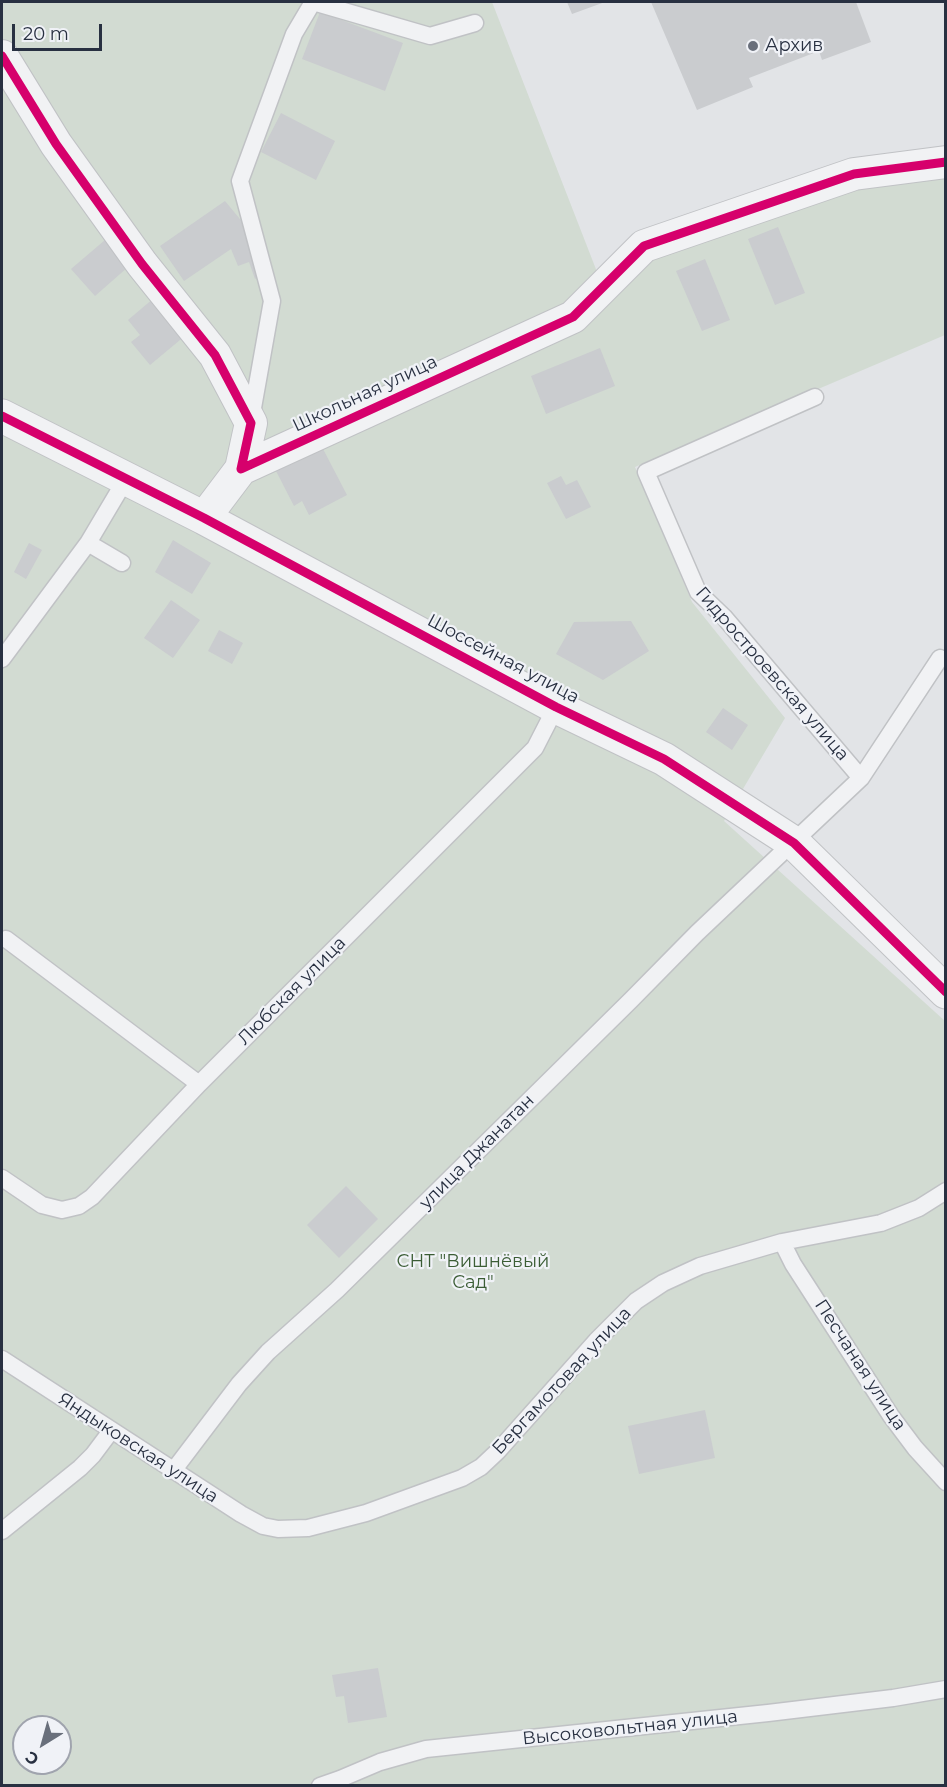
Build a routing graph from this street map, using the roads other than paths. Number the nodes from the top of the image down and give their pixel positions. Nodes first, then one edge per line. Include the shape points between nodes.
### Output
1 (313, 2) edge
2 (475, 22) dead end
3 (2, 56) edge
4 (945, 162) edge
5 (815, 397) dead end
6 (2, 416) edge
7 (250, 423) junction
8 (241, 469) junction
9 (126, 478) junction
10 (204, 518) junction
11 (88, 543) junction
12 (122, 562) dead end
13 (940, 658) dead end
14 (2, 659) edge
15 (556, 707) junction
16 (861, 778) junction
17 (794, 843) junction
18 (6, 939) dead end
19 (945, 992) edge
20 (199, 1084) junction
21 (2, 1178) edge
22 (945, 1191) edge
23 (782, 1242) junction
24 (2, 1359) edge
25 (111, 1431) junction
26 (173, 1471) junction
27 (945, 1482) edge
28 (278, 1529) joint
29 (2, 1530) edge
30 (945, 1689) edge
31 (320, 1785) edge

1 - 2 lane via 430,36
1 - 7 lane via 294,34 240,182 272,301
3 - 7 street via 56,144 142,264 215,355
4 - 8 street, Школьная улица via 854,174 644,246 573,316
5 - 16 lane, Гидростроевская улица via 646,472 698,592 724,617
6 - 9 street, Шоссейная улица
7 - 8 street
8 - 10 street
9 - 10 street, Шоссейная улица
9 - 11 lane
10 - 15 street, Шоссейная улица
11 - 12 lane
11 - 14 lane
13 - 16 lane, улица Джанатан
15 - 17 street, Шоссейная улица via 664,759
15 - 20 lane, Любская улица via 535,748
16 - 17 lane, улица Джанатан
17 - 19 street, Шоссейная улица
17 - 26 lane, улица Джанатан via 697,933 337,1290 268,1352
18 - 20 lane
20 - 21 lane, Любская улица via 79,1206 62,1210 42,1205
22 - 23 lane, Бергамотовая улица via 919,1208 881,1223
23 - 27 lane, Песчаная улица via 891,1416
23 - 28 lane, Бергамотовая улица via 700,1266 636,1301 498,1451 462,1478 366,1513 308,1528
24 - 25 lane, Яндыковская улица
25 - 26 lane, Яндыковская улица
25 - 29 lane via 80,1468
26 - 28 lane, Яндыковская улица via 241,1514
30 - 31 lane, Высоковольтная улица via 814,1708 426,1749

